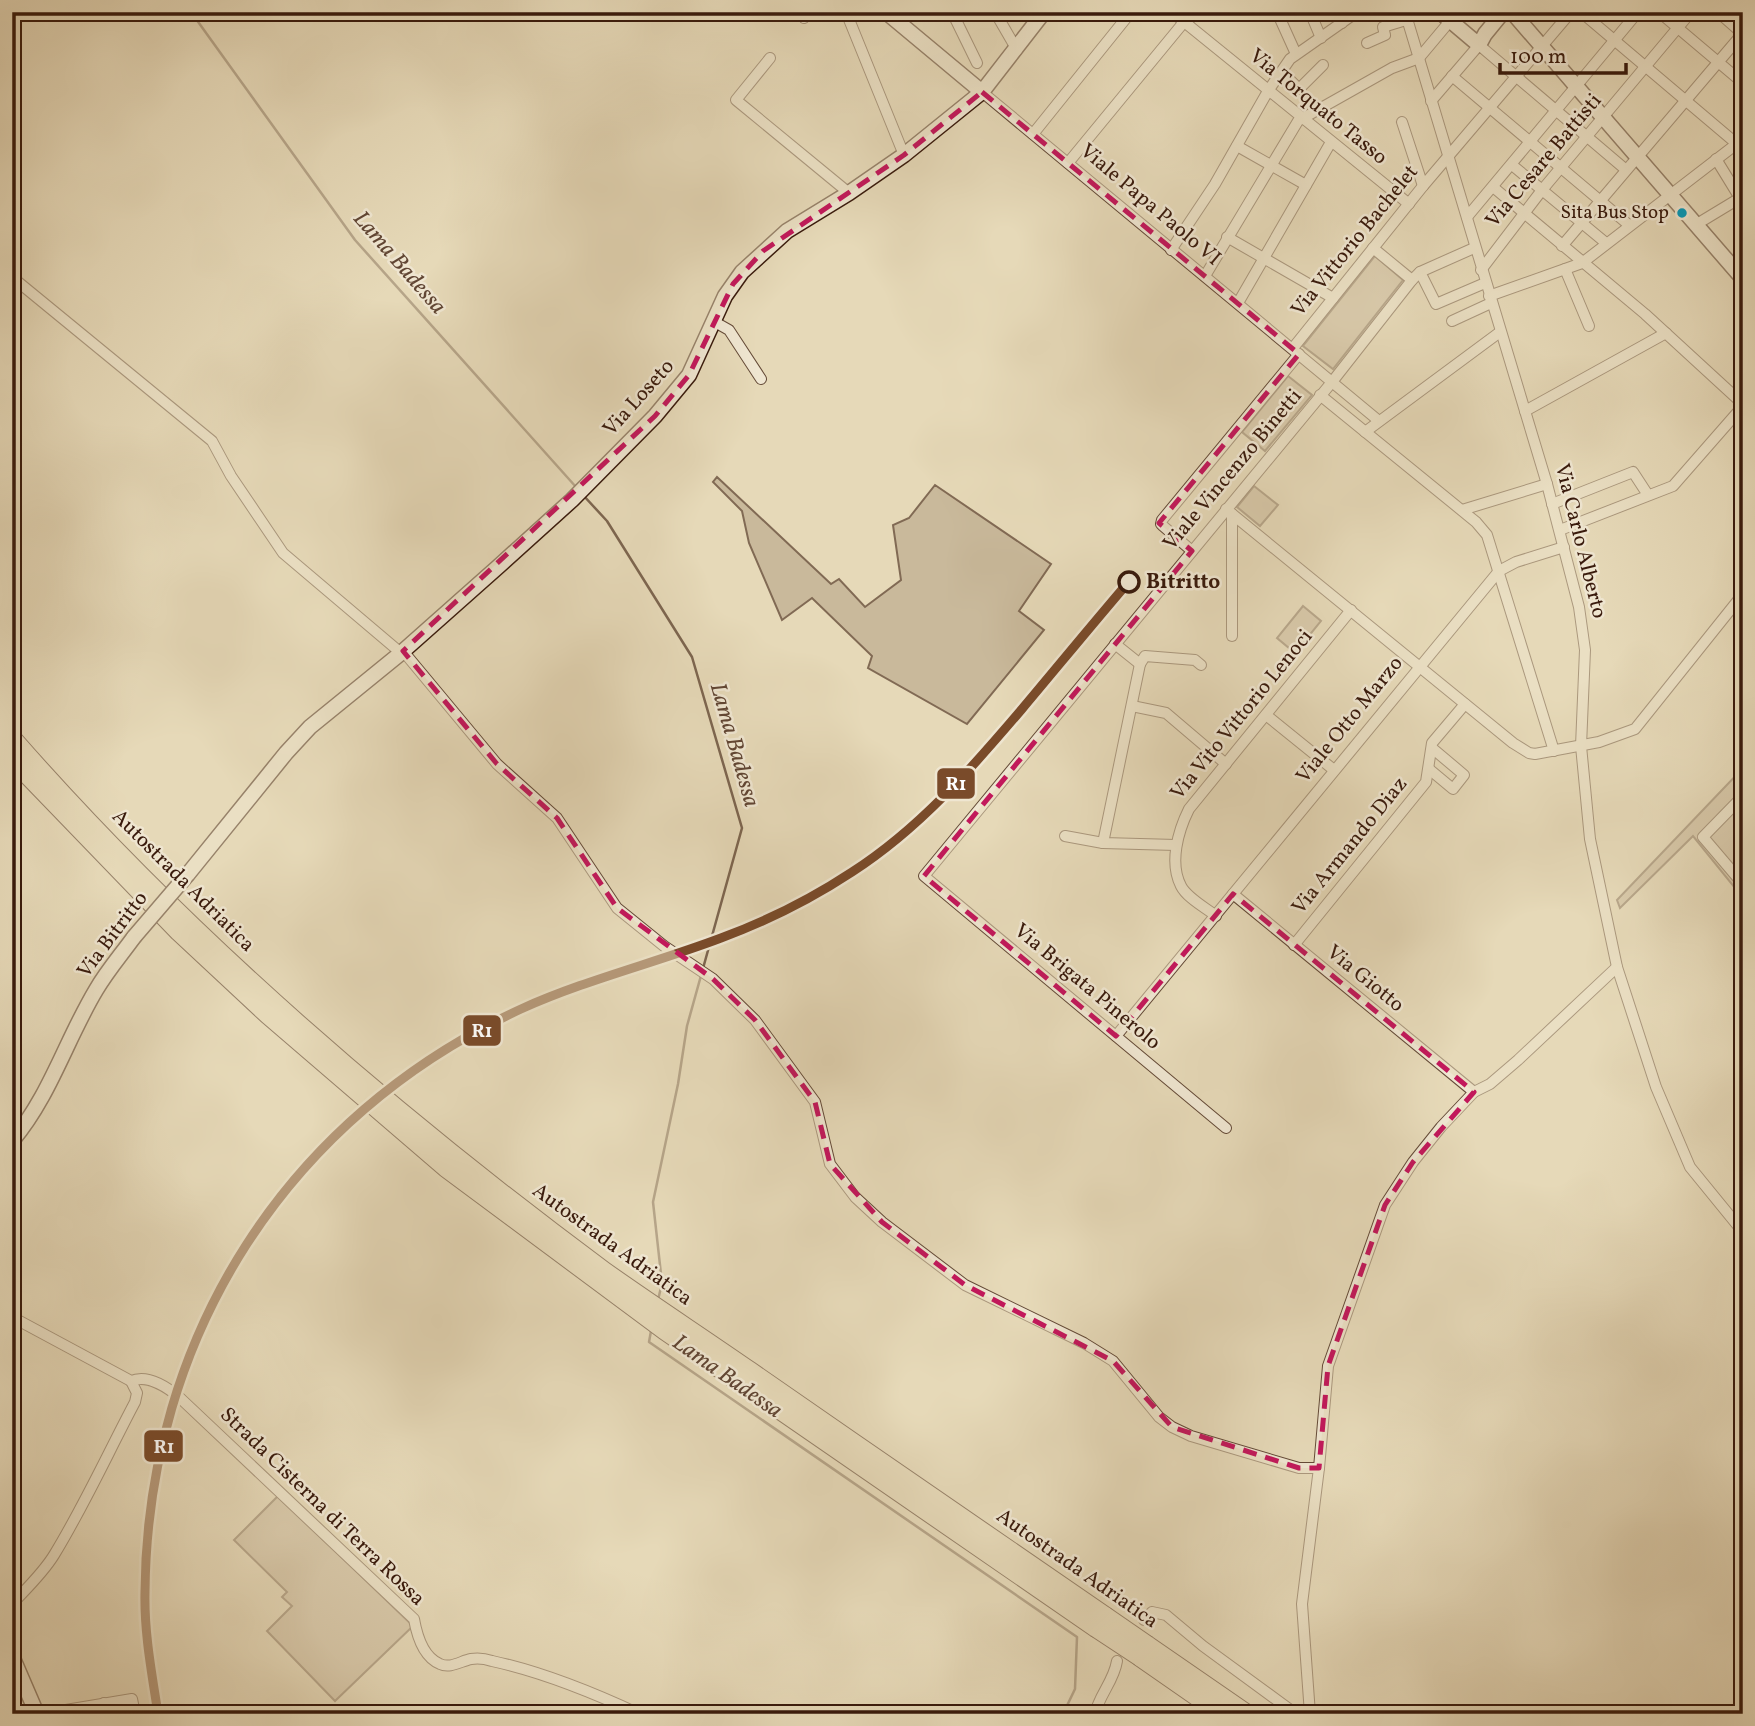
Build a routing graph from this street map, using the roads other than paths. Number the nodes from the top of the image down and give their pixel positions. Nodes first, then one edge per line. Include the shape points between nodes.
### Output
1 (846, 12) edge
2 (886, 12) edge
3 (952, 12) edge
4 (995, 12) edge
5 (1044, 12) edge
6 (1131, 12) edge
7 (1172, 12) edge
8 (1200, 12) edge
9 (1277, 12) edge
10 (1310, 12) edge
11 (1337, 12) edge
12 (1357, 12) edge
13 (1503, 12) edge
14 (1512, 12) edge
15 (1571, 12) edge
16 (1581, 12) edge
17 (1639, 12) edge
18 (1659, 12) edge
19 (1691, 12) edge
20 (1718, 12) edge
21 (1406, 16) edge
22 (1445, 17) edge
23 (1184, 22) junction
24 (1342, 23) junction
25 (1678, 29) junction
26 (1743, 33) edge
27 (1321, 38) junction
28 (1614, 40) junction
29 (1367, 43) dead end
30 (1479, 45) junction
31 (1542, 47) junction
32 (1017, 50) junction
33 (1296, 54) junction
34 (770, 58) dead end
35 (1419, 58) junction
36 (976, 63) dead end
37 (1719, 63) junction
38 (1323, 65) dead end
39 (1646, 68) junction
40 (1282, 72) junction
41 (1452, 76) junction
42 (1516, 77) junction
43 (1743, 83) edge
44 (1576, 85) junction
45 (1268, 91) junction
46 (977, 96) junction
47 (1431, 101) junction
48 (1685, 101) junction
49 (1489, 107) junction
50 (1555, 110) junction
51 (1303, 117) junction
52 (1604, 118) junction
53 (1402, 122) dead end
54 (1033, 134) junction
55 (1587, 137) junction
56 (1530, 141) junction
57 (1740, 141) edge
58 (1331, 142) junction
59 (1237, 146) junction
60 (904, 155) junction
61 (1637, 156) junction
62 (1447, 157) junction
63 (1716, 159) junction
64 (1068, 163) junction
65 (1271, 165) junction
66 (1512, 165) junction
67 (1562, 167) junction
68 (1625, 170) junction
69 (1306, 185) junction
70 (1423, 186) junction
71 (1493, 187) junction
72 (1542, 190) junction
73 (849, 193) junction
74 (1670, 194) junction
75 (1600, 199) junction
76 (1741, 201) edge
77 (1409, 205) junction
78 (1524, 214) junction
79 (1467, 217) junction
80 (1580, 222) junction
81 (1697, 224) junction
82 (1629, 225) junction
83 (1227, 237) junction
84 (1606, 243) junction
85 (1562, 246) junction
86 (1373, 248) junction
87 (1474, 248) junction
88 (1171, 250) junction
89 (1263, 259) junction
90 (1582, 263) junction
91 (1565, 269) junction
92 (1481, 270) junction
93 (1420, 272) junction
94 (1205, 276) junction
95 (12, 277) edge
96 (1743, 279) edge
97 (1412, 280) junction
98 (1485, 283) junction
99 (1333, 298) junction
100 (1490, 300) junction
101 (1238, 303) junction
102 (713, 321) junction
103 (1452, 321) dead end
104 (1589, 326) dead end
105 (1500, 331) junction
106 (1666, 333) junction
107 (1296, 351) junction
108 (761, 379) dead end
109 (1332, 382) junction
110 (1320, 395) junction
111 (1743, 405) edge
112 (1525, 411) junction
113 (1379, 421) junction
114 (1365, 432) junction
115 (1547, 484) junction
116 (1648, 495) junction
117 (1552, 504) junction
118 (1462, 510) junction
119 (1229, 511) junction
120 (1560, 530) junction
121 (1564, 547) junction
122 (1192, 551) junction
123 (1499, 571) junction
124 (1743, 594) edge
125 (1351, 610) junction
126 (1231, 636) dead end
127 (1115, 644) junction
128 (402, 652) junction
129 (1140, 664) junction
130 (1201, 664) dead end
131 (1419, 666) junction
132 (1465, 704) junction
133 (1132, 706) junction
134 (1266, 715) junction
135 (12, 738) edge
136 (299, 739) joint
137 (1581, 746) junction
138 (1432, 748) junction
139 (1554, 751) junction
140 (12, 760) edge
141 (1226, 764) junction
142 (1429, 769) junction
143 (1334, 770) junction
144 (1743, 796) edge
145 (1065, 836) dead end
146 (1103, 843) junction
147 (1176, 845) junction
148 (924, 876) joint
149 (1741, 877) edge
150 (1233, 894) junction
151 (1216, 916) junction
152 (1294, 945) junction
153 (1617, 967) junction
154 (1116, 1036) junction
155 (1474, 1092) junction
156 (1226, 1128) dead end
157 (12, 1141) edge
158 (1743, 1232) edge
159 (603, 1278) junction
160 (12, 1317) edge
161 (131, 1381) junction
162 (1319, 1468) junction
163 (12, 1604) edge
164 (1144, 1620) dead end
165 (1143, 1651) junction
166 (12, 1656) edge
167 (1117, 1661) dead end
168 (106, 1708) edge
169 (40, 1714) edge
170 (135, 1714) edge
171 (639, 1714) edge
172 (1096, 1714) edge
173 (1222, 1714) edge
174 (1247, 1714) edge
175 (1296, 1714) edge
176 (1310, 1714) edge

1 - 60 street
2 - 46 main road via 969,81
3 - 36 street
4 - 32 street
5 - 32 main road, Via Loseto
6 - 54 street
7 - 23 street, Via Torquato Tasso
8 - 23 street
9 - 33 street
10 - 27 street
11 - 24 street
12 - 24 street
13 - 30 main road
14 - 31 main road
15 - 31 street, Via Vittorio Bachelet
16 - 28 street
17 - 28 street
18 - 25 street
19 - 25 street, Via Cesare Battisti
20 - 26 street
21 - 29 street via 1384,27 1385,35
21 - 35 street, Via Carlo Alberto
22 - 30 main road
22 - 35 street
23 - 45 street, Via Torquato Tasso
23 - 64 street
24 - 27 street
25 - 37 street
25 - 39 street, Via Cesare Battisti
26 - 37 street
27 - 33 street
28 - 39 street
28 - 44 street
30 - 41 street
30 - 42 street
31 - 42 street, Via Vittorio Bachelet
31 - 44 main road
32 - 46 main road, Via Loseto
33 - 40 street
34 - 73 street via 736,100
35 - 47 street, Via Carlo Alberto
35 - 51 street
37 - 43 street
37 - 48 street
38 - 40 street via 1299,89
39 - 48 street
39 - 52 street, Via Cesare Battisti
40 - 45 street
41 - 47 street
41 - 49 street
42 - 49 street, Via Vittorio Bachelet
42 - 50 street
44 - 50 street
44 - 52 main road
45 - 51 street, Via Torquato Tasso
45 - 59 street
46 - 54 street, Viale Papa Paolo VI
46 - 60 main road, Via Loseto
47 - 62 street, Via Carlo Alberto
48 - 57 street
48 - 61 street
49 - 56 street
49 - 62 street, Via Vittorio Bachelet
50 - 55 street
50 - 56 street
51 - 58 street, Via Torquato Tasso
51 - 65 street
52 - 55 street, Via Cesare Battisti
52 - 61 main road
53 - 70 street
54 - 64 street, Viale Papa Paolo VI
55 - 67 street, Via Cesare Battisti
55 - 68 street
56 - 66 street
56 - 67 street
57 - 63 street
58 - 69 street
58 - 77 street, Via Torquato Tasso
59 - 65 street
59 - 88 street
60 - 73 main road, Via Loseto
61 - 68 street
61 - 74 main road
62 - 70 street, Via Vittorio Bachelet
62 - 79 street, Via Carlo Alberto
63 - 74 street
63 - 76 street
64 - 88 street, Viale Papa Paolo VI
65 - 69 street
65 - 83 street
66 - 71 street
66 - 72 street
67 - 72 street, Via Cesare Battisti
67 - 75 street
68 - 75 street
69 - 89 street
70 - 77 street, Via Vittorio Bachelet
71 - 78 street
71 - 79 street
72 - 78 street, Via Cesare Battisti
72 - 80 street
73 - 102 main road, Via Loseto via 763,251 733,284
74 - 81 main road
74 - 82 street
75 - 80 street
75 - 82 street
76 - 81 street
77 - 86 street, Via Vittorio Bachelet
78 - 85 street
78 - 92 street, Via Cesare Battisti
79 - 87 street, Via Carlo Alberto
80 - 84 street
80 - 85 street
81 - 96 main road
82 - 84 street
83 - 89 street
83 - 94 street
84 - 90 street
85 - 90 street
86 - 97 street
86 - 99 street, Via Vittorio Bachelet
87 - 92 street, Via Carlo Alberto
87 - 93 street
88 - 94 street, Viale Papa Paolo VI
89 - 99 street
89 - 101 street
90 - 91 street
90 - 106 street
91 - 100 street
91 - 104 street
92 - 98 street, Via Carlo Alberto
93 - 97 street, Viale Vincenzo Binetti
93 - 98 street via 1436,304
94 - 101 street, Viale Papa Paolo VI
95 - 128 street via 212,441 283,552
97 - 109 street, Viale Vincenzo Binetti
98 - 100 street, Via Carlo Alberto
99 - 107 street, Via Vittorio Bachelet
100 - 103 street
100 - 105 street, Via Carlo Alberto
101 - 107 street, Viale Papa Paolo VI
102 - 108 street via 729,330
102 - 128 main road, Via Loseto via 689,375 629,442 572,500
105 - 112 street, Via Carlo Alberto
105 - 113 street
106 - 111 street
106 - 112 street
107 - 109 street, Viale Papa Paolo VI
107 - 122 street, Via Vittorio Bachelet via 1162,520 1161,524
109 - 110 street, Viale Vincenzo Binetti
109 - 113 street, Viale Papa Paolo VI
110 - 114 street
110 - 119 street, Viale Vincenzo Binetti
111 - 116 street via 1673,486
112 - 115 street, Via Carlo Alberto
113 - 114 street
114 - 118 street
115 - 117 street, Via Carlo Alberto
115 - 118 street
116 - 117 street via 1633,472
116 - 120 street
117 - 120 street, Via Carlo Alberto
118 - 123 street via 1487,535
119 - 122 street, Viale Vincenzo Binetti
119 - 125 street
119 - 126 street
120 - 121 street, Via Carlo Alberto
121 - 123 street
121 - 137 street, Via Carlo Alberto via 1585,650
122 - 127 street, Viale Vincenzo Binetti
123 - 131 street, Viale Otto Marzo
123 - 139 street
124 - 137 street via 1635,729
125 - 131 street
125 - 134 street, Via Vito Vittorio Lenoci
127 - 129 street
127 - 148 street, Viale Vincenzo Binetti
128 - 136 main road, Via Loseto
128 - 162 street via 497,764 557,818 617,908 713,979 755,1020 814,1102 830,1164 882,1222 965,1284 1113,1361 1172,1427 1299,1468
129 - 130 street via 1145,656
129 - 133 street
131 - 132 street
131 - 143 street, Viale Otto Marzo
132 - 138 street, Via Armando Diaz
132 - 139 street via 1529,752
133 - 141 street via 1166,713
133 - 146 street
134 - 141 street, Via Vito Vittorio Lenoci
134 - 143 street
135 - 159 highway, Autostrada Adriatica via 136,870 292,1017
136 - 157 main road, Via Bitritto, bridge via 134,937 95,991 43,1097
137 - 139 street
137 - 153 street, Via Carlo Alberto via 1590,839
138 - 142 street, Via Armando Diaz
138 - 142 street, Via Armando Diaz via 1464,775 1453,789
140 - 159 highway, Autostrada Adriatica via 179,932 277,1024 446,1168
141 - 147 street, Via Vito Vittorio Lenoci via 1189,809
142 - 152 street, Via Armando Diaz via 1426,782
143 - 150 street, Viale Otto Marzo
144 - 149 street via 1703,837
145 - 146 street
146 - 147 street
147 - 151 street, Via Vito Vittorio Lenoci via 1181,885
148 - 154 street, Via Brigata Pinerolo
150 - 151 street, Viale Otto Marzo
150 - 152 street, Via Giotto
151 - 154 street, Viale Otto Marzo
152 - 155 street, Via Giotto
153 - 155 street via 1518,1060
153 - 158 street, Via Carlo Alberto via 1656,1087 1690,1167
154 - 156 street, Via Brigata Pinerolo
155 - 162 street via 1441,1127 1385,1205 1328,1366
159 - 165 highway, Autostrada Adriatica, bridge
160 - 161 street, Strada Cisterna di Terra Rossa
161 - 163 street via 137,1393 135,1402 65,1535 36,1579
161 - 171 street, Strada Cisterna di Terra Rossa via 159,1384 191,1407 414,1619 421,1645 442,1666 473,1658 492,1661 589,1690
162 - 176 street via 1302,1604
164 - 175 street via 1152,1612 1166,1615
165 - 173 highway, Autostrada Adriatica
165 - 174 highway, Autostrada Adriatica
166 - 169 main road
167 - 172 street
168 - 169 street
168 - 170 street via 132,1699

